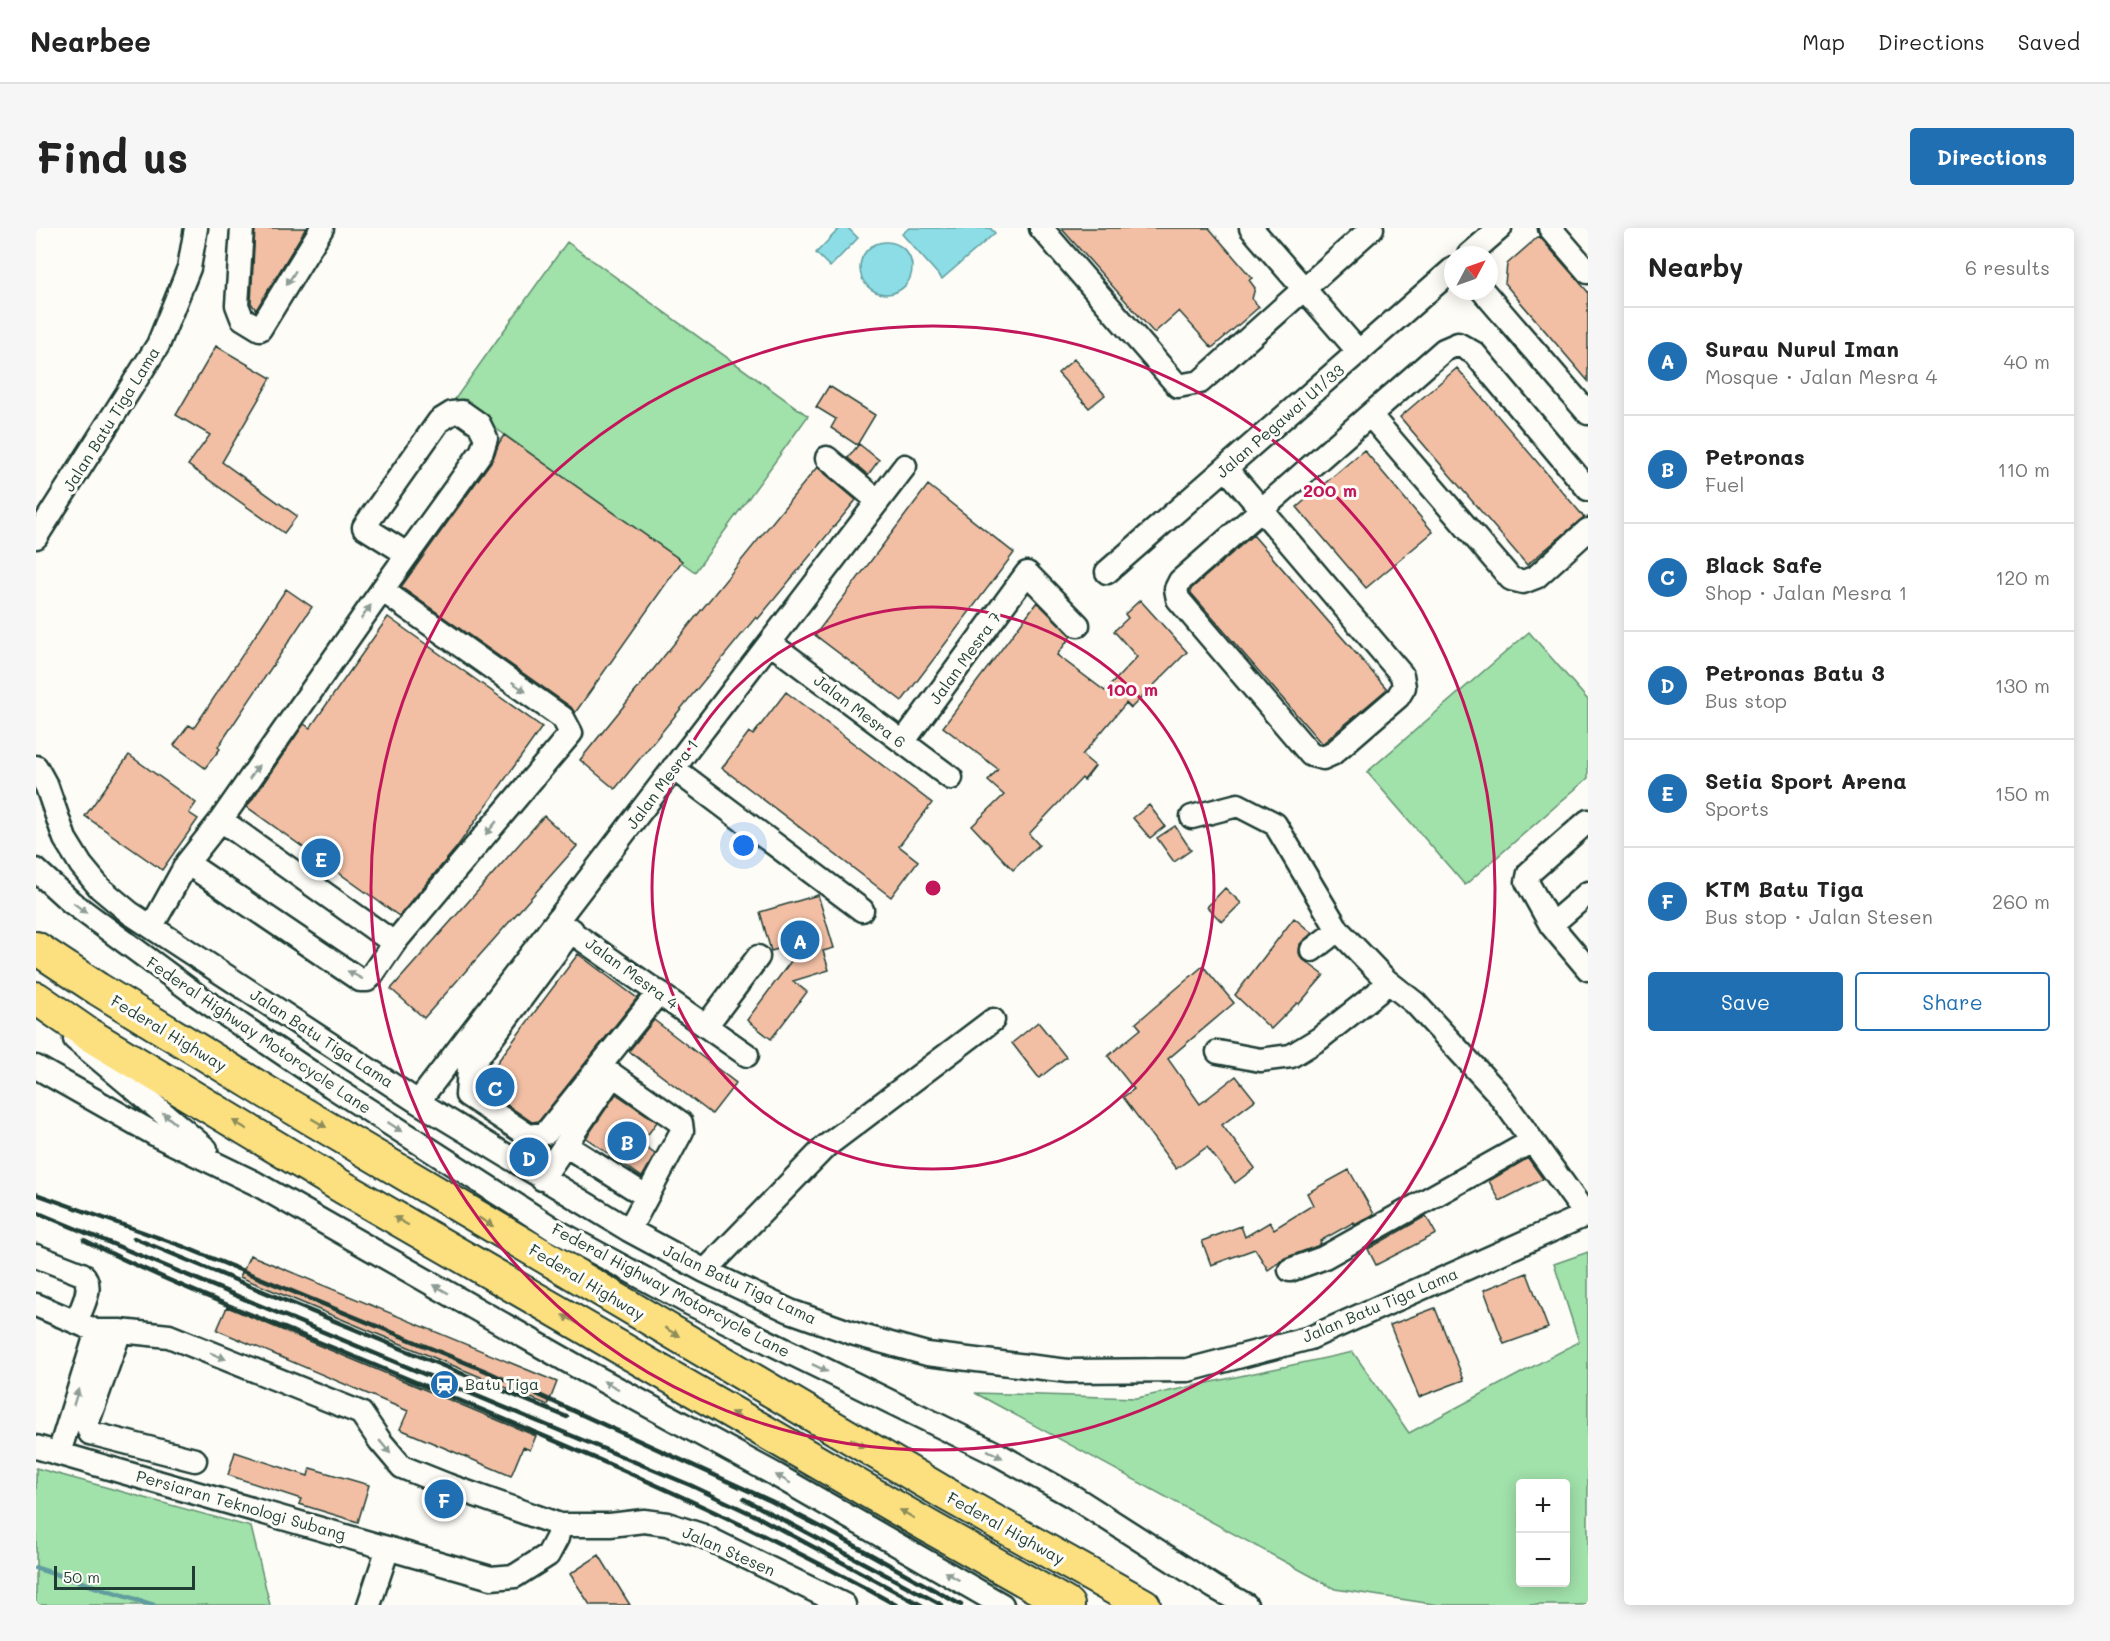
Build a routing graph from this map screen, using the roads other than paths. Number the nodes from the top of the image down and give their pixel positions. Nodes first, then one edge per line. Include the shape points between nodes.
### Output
1 (196, 228) edge
2 (242, 228) edge
3 (322, 228) edge
4 (1041, 228) edge
5 (1251, 228) edge
6 (1372, 228) edge
7 (1500, 228) edge
8 (1550, 228) edge
9 (1480, 246) edge
10 (1588, 272) edge
11 (1444, 277) edge
12 (1304, 289) junction
13 (1491, 300) edge
14 (1359, 352) junction
15 (1588, 412) edge
16 (1370, 415) junction
17 (827, 459) dead end
18 (905, 466) dead end
19 (1226, 468) junction
20 (1588, 489) edge
21 (879, 501) junction
22 (1261, 510) junction
23 (1588, 530) edge
24 (36, 537) edge
25 (407, 554) junction
26 (1107, 572) dead end
27 (382, 590) junction
28 (1078, 625) dead end
29 (770, 643) junction
30 (903, 742) junction
31 (36, 767) edge
32 (673, 768) junction
33 (951, 778) dead end
34 (1192, 817) dead end
35 (221, 820) junction
36 (1588, 821) edge
37 (187, 863) junction
38 (36, 870) edge
39 (1588, 893) edge
40 (862, 910) dead end
41 (36, 924) edge
42 (1551, 925) junction
43 (152, 926) junction
44 (564, 926) junction
45 (1338, 930) junction
46 (394, 943) junction
47 (36, 948) edge
48 (1312, 950) dead end
49 (758, 957) dead end
50 (1588, 969) edge
51 (1388, 981) junction
52 (98, 989) junction
53 (659, 992) junction
54 (36, 998) edge
55 (993, 1020) dead end
56 (36, 1024) edge
57 (706, 1026) junction
58 (79, 1034) junction
59 (1218, 1052) dead end
60 (747, 1055) dead end
61 (36, 1067) edge
62 (418, 1101) junction
63 (1532, 1141) junction
64 (565, 1145) junction
65 (230, 1170) junction
66 (542, 1179) junction
67 (646, 1196) junction
68 (1587, 1215) edge
69 (629, 1230) junction
70 (36, 1256) edge
71 (1290, 1270) dead end
72 (705, 1271) junction
73 (36, 1305) edge
74 (87, 1326) junction
75 (120, 1331) junction
76 (36, 1447) edge
77 (59, 1453) junction
78 (195, 1460) dead end
79 (560, 1525) junction
80 (388, 1548) junction
81 (369, 1605) edge
82 (844, 1605) edge
83 (1002, 1605) edge
84 (1068, 1605) edge
85 (1144, 1605) edge
86 (1246, 1605) edge

1 - 24 street, Jalan Batu Tiga Lama via 189,268 158,345
3 -> 2 street via 260,329 242,318 237,305
4 - 12 street via 1178,386 1200,382
5 - 12 street
6 - 12 street
7 - 9 street
8 - 10 street
11 - 14 street, Jalan Pegawai U1/33
12 - 14 street
13 - 15 street
14 - 19 street, Jalan Pegawai U1/33
16 - 20 street via 1444,350 1458,344 1474,353
16 - 22 street
16 - 23 street via 1511,579 1523,582 1536,577
17 - 21 street
18 - 21 street, Jalan Mesra 1
19 - 22 street
19 - 26 street, Jalan Pegawai U1/33
21 - 29 street, Jalan Mesra 1
22 - 22 street via 1180,581 1176,589 1178,599 1311,755 1323,758 1398,697 1404,687 1402,675
25 - 25 street via 482,451 486,438 479,424 462,412 439,421 364,527
25 - 27 street
35 -> 27 street
27 -> 46 street via 563,718 571,733
28 - 30 street, Jalan Mesra 7 via 1028,573
29 - 30 street, Jalan Mesra 6
29 - 32 street, Jalan Mesra 1
30 - 33 street, Jalan Mesra 6
31 - 43 street, Jalan Batu Tiga Lama via 65,839 81,865 100,888
32 - 40 street
32 - 44 street, Jalan Mesra 1
34 - 45 street via 1238,805 1275,824
35 - 37 street
35 - 46 street
36 - 42 street via 1529,873 1530,890
37 - 43 street
46 -> 37 street via 372,975 360,980
38 -> 86 street, Federal Highway Motorcycle Lane via 71,902 198,996 555,1230 691,1304 999,1455
39 - 42 street
41 - 52 highway
42 - 50 street
43 - 62 street, Jalan Batu Tiga Lama
44 - 53 street, Jalan Mesra 4
44 - 53 street via 469,1069 466,1095 529,1137 546,1133
44 - 62 street, Jalan Mesra 1
45 - 48 street
45 - 51 street
47 - 52 highway, Federal Highway
49 - 57 street
51 - 59 street via 1319,1039 1291,1056 1260,1060
51 - 63 street via 1415,1003 1497,1092
52 -> 85 highway, Federal Highway via 936,1488
53 - 57 street, Jalan Mesra 4
54 - 58 highway
55 - 72 street via 825,1147
56 - 58 highway
57 - 60 street, Jalan Mesra 4
65 -> 58 street
84 -> 58 highway
61 - 65 street via 158,1136
62 - 66 street, Jalan Batu Tiga Lama
63 - 68 street
63 - 71 street via 1323,1258
64 - 66 street
64 - 67 street
64 - 67 street via 613,1076 681,1123 682,1131
83 -> 65 street
66 - 69 street, Jalan Batu Tiga Lama
67 - 69 street
68 - 72 street, Jalan Batu Tiga Lama via 1310,1338 1188,1370 1068,1371 927,1354 790,1311
69 - 72 street, Jalan Batu Tiga Lama
70 - 74 street via 87,1279
73 - 74 street
74 - 75 street, Jalan Stesen
77 -> 74 street
75 - 78 street via 87,1424 90,1434
75 -> 79 street, Jalan Stesen via 169,1336 361,1413 402,1467
76 - 77 street, Persiaran Teknologi Subang
77 - 80 street, Persiaran Teknologi Subang
79 - 80 street via 548,1555 514,1576 491,1578
79 - 82 street, Jalan Stesen via 644,1521 668,1524 701,1535
80 - 81 street

